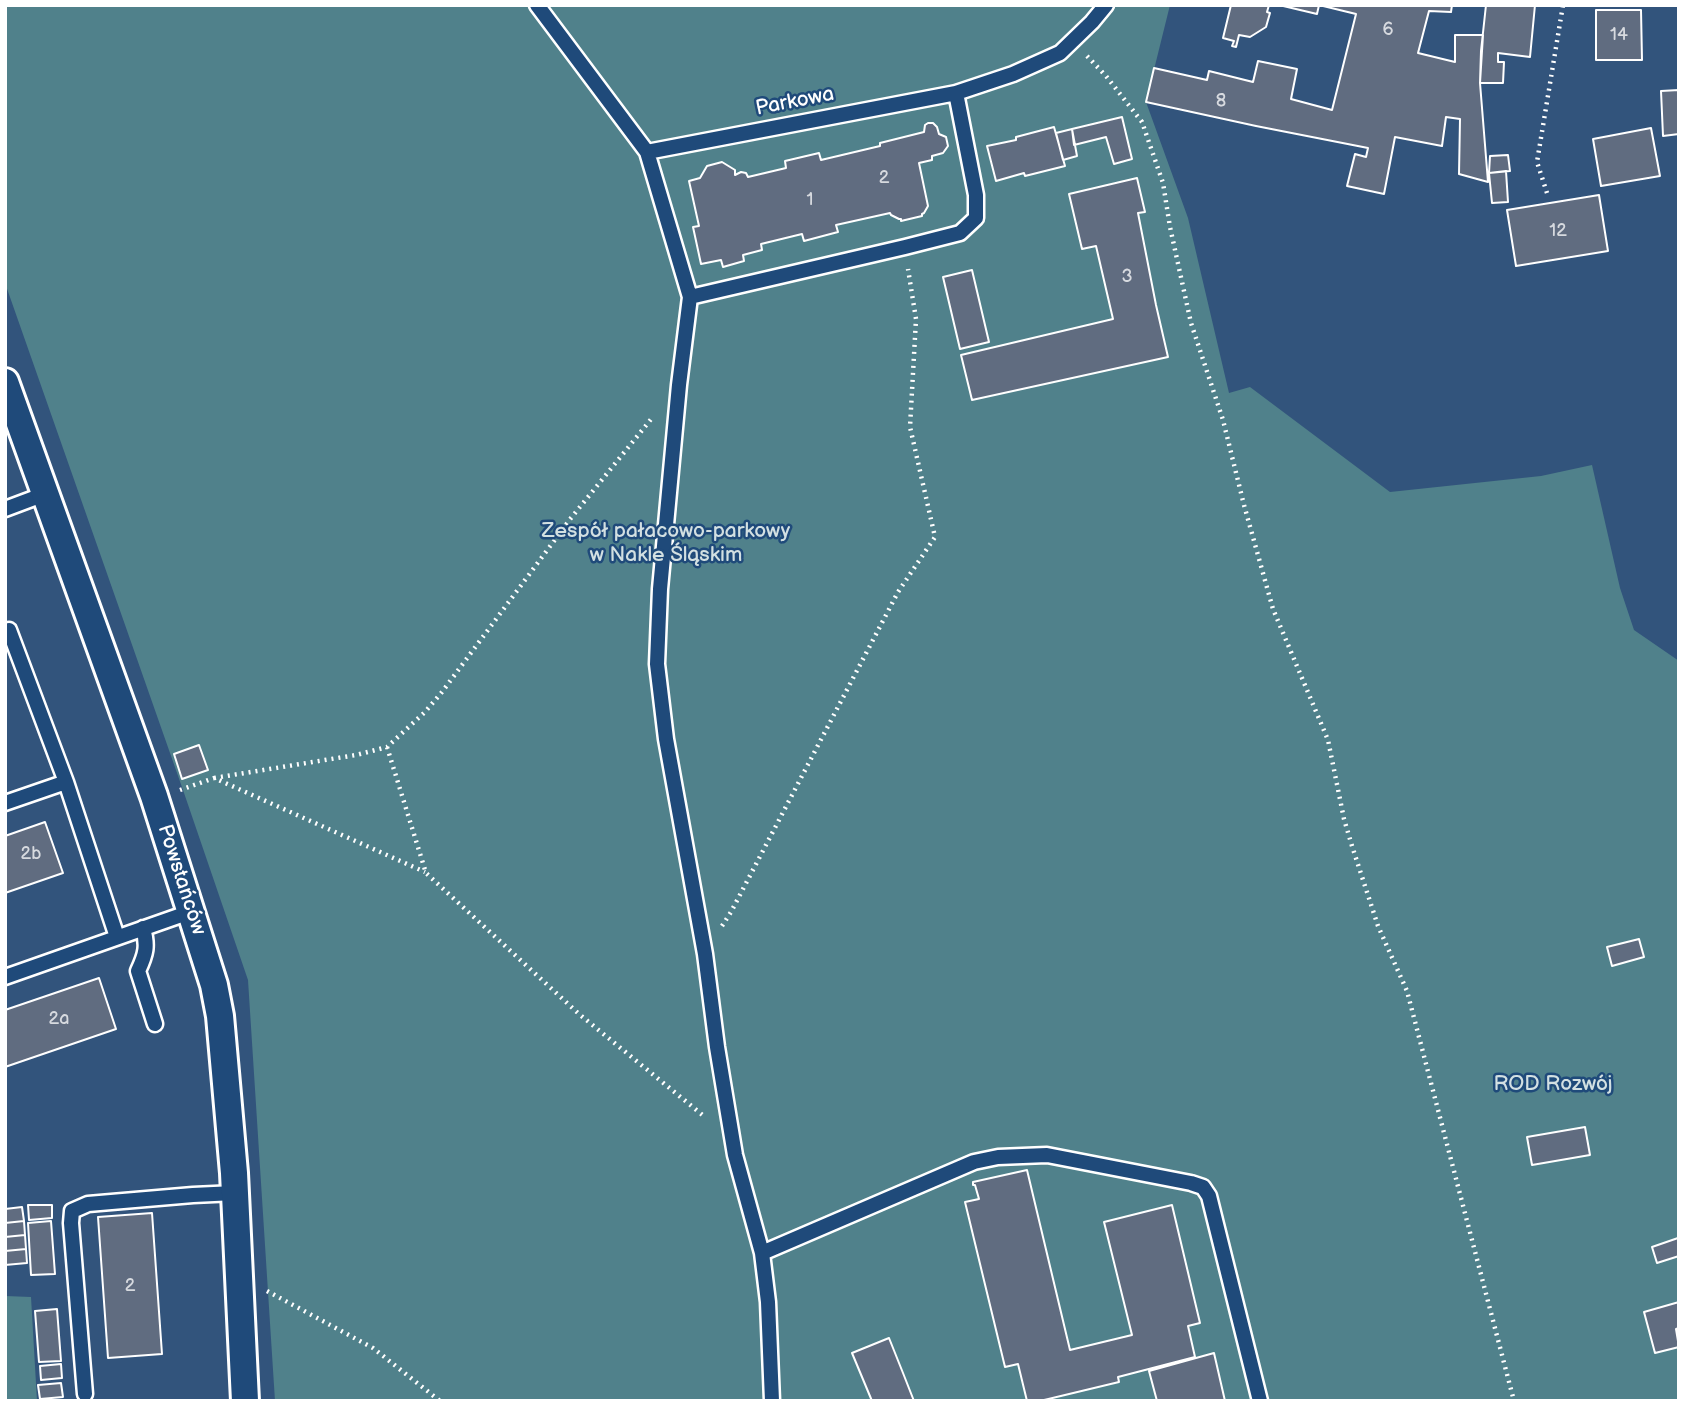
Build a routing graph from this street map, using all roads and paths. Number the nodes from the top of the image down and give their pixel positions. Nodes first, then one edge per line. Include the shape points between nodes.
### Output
1 (537, 5) edge
2 (1106, 5) edge
3 (1563, 5) edge
4 (1073, 41) junction
5 (956, 93) junction
6 (647, 152) junction
7 (1547, 193) dead end
8 (905, 247) junction
9 (690, 297) junction
10 (5, 382) edge
11 (679, 385) junction
12 (45, 494) junction
13 (5, 509) edge
14 (7, 627) edge
15 (387, 747) junction
16 (214, 778) junction
17 (66, 782) junction
18 (176, 790) dead end
19 (5, 803) edge
20 (426, 873) junction
21 (190, 912) junction
22 (731, 912) dead end
23 (143, 928) junction
24 (117, 937) junction
25 (5, 978) edge
26 (155, 1024) dead end
27 (732, 1139) junction
28 (235, 1193) junction
29 (762, 1253) junction
30 (240, 1292) junction
31 (85, 1394) dead end
32 (245, 1401) edge
33 (440, 1401) edge
34 (772, 1401) edge
35 (1260, 1401) edge
36 (1514, 1401) edge

1 - 6 lane
2 - 4 lane, Parkowa
3 - 7 path via 1537,162
4 - 5 lane, Parkowa via 1038,64
4 - 36 path via 1142,122 1163,183 1191,323 1223,420 1273,609 1328,740 1352,846 1378,926 1406,991
5 - 6 lane, Parkowa
5 - 8 lane via 976,195 976,218 960,233
6 - 9 lane
8 - 9 lane
8 - 22 path via 916,319 909,427 935,537 898,592
9 - 11 lane
10 - 12 street, Powstańców
11 - 15 path via 570,518 442,692
11 - 27 lane via 657,664
12 - 13 lane
12 - 21 street, Powstańców via 154,796
14 - 17 lane
15 - 16 path
15 - 20 path
16 - 18 path
16 - 20 path
17 - 19 lane
17 - 24 lane
20 - 27 path via 579,1014
21 - 23 lane
21 - 28 street, Powstańców via 215,985 220,1016
23 - 24 lane
23 - 26 lane via 147,942 138,971
24 - 25 lane
27 - 29 lane
28 - 30 street, Powstańców
28 - 31 lane via 88,1204 72,1211
29 - 34 lane
29 - 35 lane via 974,1162 998,1157 1047,1155 1191,1183 1209,1196
30 - 32 street, Powstańców
30 - 33 path via 268,1291 373,1348

